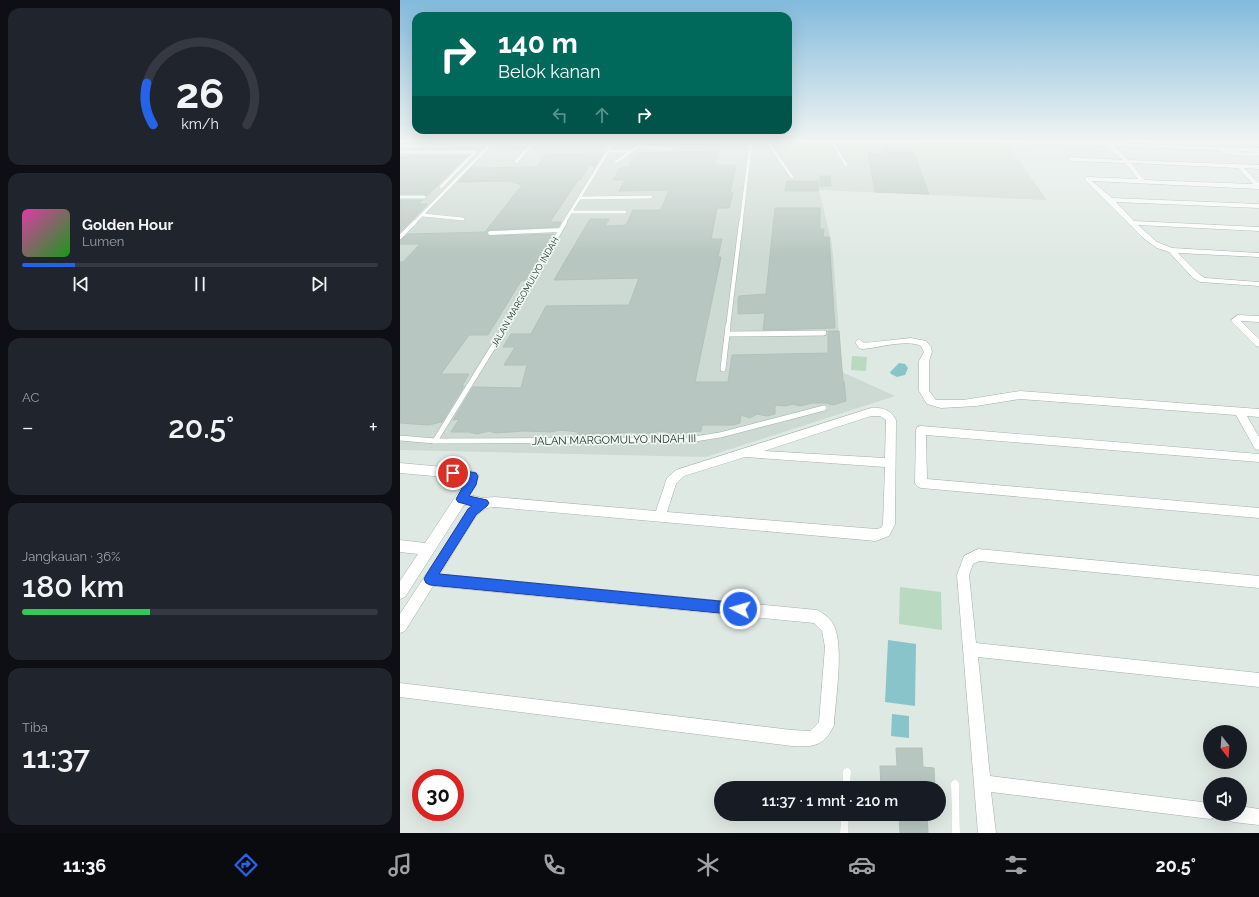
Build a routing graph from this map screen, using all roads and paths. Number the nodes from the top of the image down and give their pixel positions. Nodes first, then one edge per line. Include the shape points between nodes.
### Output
1 (448, 180) edge
2 (457, 180) edge
3 (591, 180) edge
4 (747, 180) edge
5 (1088, 180) edge
6 (1112, 180) edge
7 (1142, 181) joint
8 (441, 187) dead end
9 (1258, 187) edge
10 (400, 197) edge
11 (424, 197) dead end
12 (651, 197) dead end
13 (581, 198) junction
14 (1110, 200) junction
15 (1259, 206) edge
16 (572, 212) junction
17 (625, 212) dead end
18 (423, 215) junction
19 (463, 219) dead end
20 (1132, 223) junction
21 (1259, 229) edge
22 (560, 230) junction
23 (490, 233) dead end
24 (400, 237) edge
25 (1172, 250) junction
26 (1259, 255) edge
27 (1259, 284) edge
28 (1259, 319) edge
29 (824, 333) dead end
30 (729, 334) junction
31 (859, 342) dead end
32 (1259, 344) edge
33 (723, 369) dead end
34 (824, 408) dead end
35 (1239, 411) junction
36 (1259, 413) edge
37 (400, 438) edge
38 (435, 441) junction
39 (1259, 446) edge
40 (741, 453) junction
41 (1259, 458) edge
42 (890, 463) junction
43 (400, 468) edge
44 (461, 499) junction
45 (483, 503) junction
46 (1259, 513) edge
47 (660, 516) junction
48 (400, 546) edge
49 (429, 549) junction
50 (430, 579) junction
51 (1259, 582) edge
52 (400, 592) edge
53 (400, 626) edge
54 (970, 649) junction
55 (1259, 680) edge
56 (400, 690) edge
57 (847, 772) dead end
58 (846, 781) edge
59 (982, 783) junction
60 (955, 784) dead end
61 (1203, 810) edge
62 (1247, 816) edge
63 (1259, 817) edge
64 (845, 821) edge
65 (844, 833) edge
66 (956, 833) edge
67 (987, 833) edge

1 - 8 lane
2 - 18 lane
3 - 13 lane, JALAN MARGOMULYO INDAH
4 - 30 lane
5 - 14 street
6 - 7 street
7 - 9 street
10 - 11 lane
12 - 13 lane
13 - 16 lane, JALAN MARGOMULYO INDAH
14 - 15 street
14 - 20 street
16 - 17 lane
16 - 22 lane, JALAN MARGOMULYO INDAH
18 - 19 lane
18 - 24 lane
20 - 21 street
20 - 25 street via 1152,243
22 - 23 lane
22 - 38 lane, JALAN MARGOMULYO INDAH via 504,330
25 - 26 street
25 - 27 street via 1203,280
28 - 32 street via 1235,320
29 - 30 lane
30 - 33 lane
31 - 35 street via 862,346 906,341 922,342 926,345 928,352 924,361 924,391 934,403 978,402 1020,395
34 - 38 lane, JALAN MARGOMULYO INDAH III via 720,435 688,440
35 - 36 street
35 - 39 street
37 - 38 lane, JALAN MARGOMULYO INDAH III
40 - 42 street
40 - 42 street via 877,411 885,413 891,420
40 - 47 street via 680,473 671,481
41 - 46 street via 921,430 921,483
42 - 47 street via 889,524 885,532 876,535
43 - 44 street via 473,476
44 - 45 street
44 - 49 street
45 - 47 street
45 - 50 street via 472,512
48 - 49 street
49 - 52 street
50 - 53 street
50 - 56 street via 817,617 828,627 832,647 826,725 813,739 792,738
51 - 54 street via 978,555 968,560 963,575
54 - 55 street
54 - 59 street
57 - 58 lane
59 - 61 street
59 - 67 street
60 - 66 lane
62 - 63 street
64 - 65 lane

